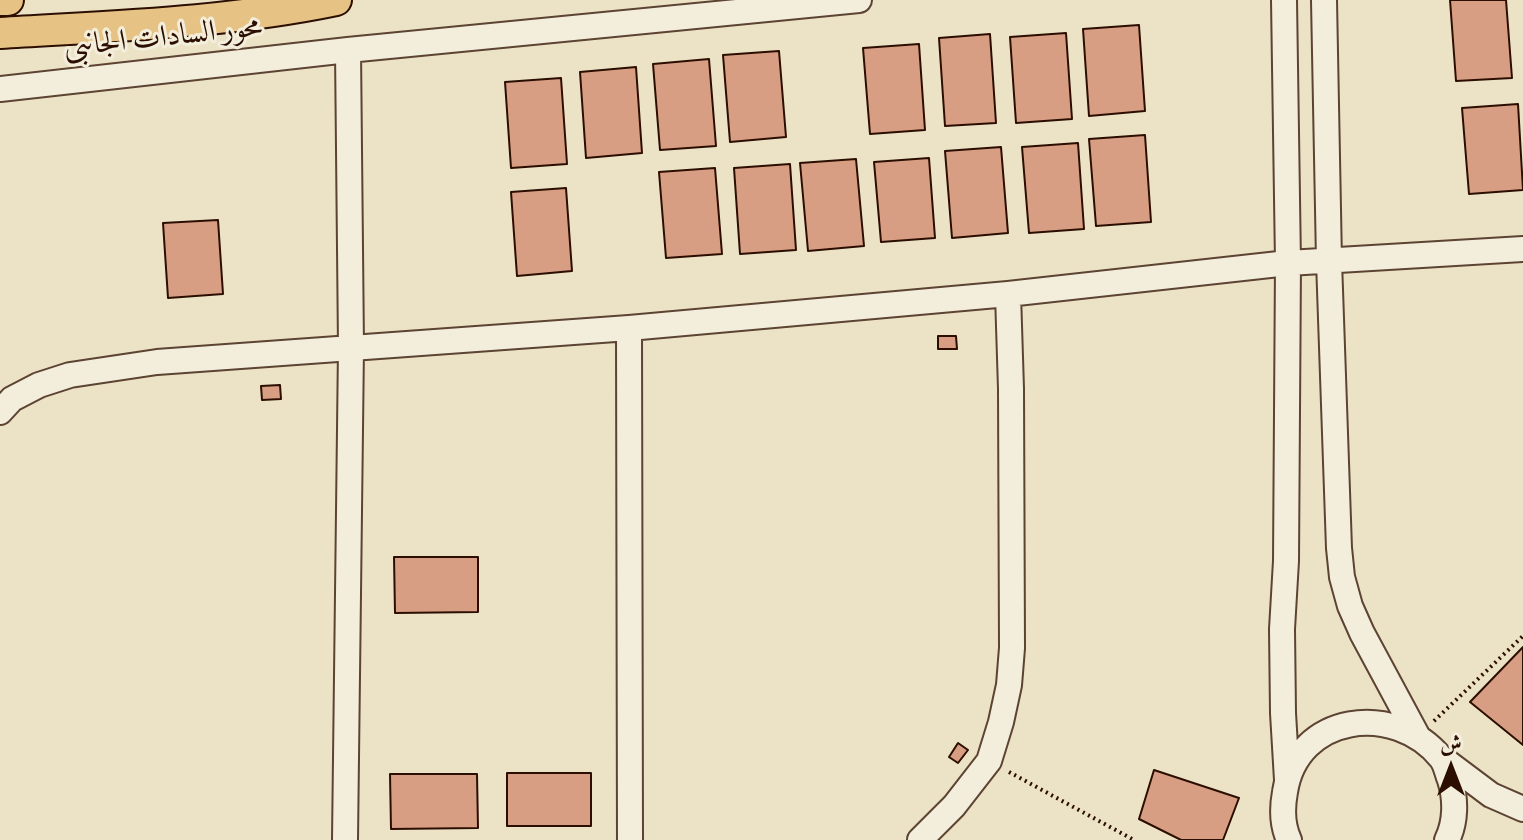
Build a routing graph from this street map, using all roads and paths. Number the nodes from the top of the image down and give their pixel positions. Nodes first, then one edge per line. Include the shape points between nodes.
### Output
1 (0, 0) edge
2 (8, 0) edge
3 (336, 0) edge
4 (859, 0) edge
5 (1284, 0) edge
6 (1324, 0) edge
7 (0, 33) edge
8 (348, 50) junction
9 (0, 89) edge
10 (1523, 249) edge
11 (1329, 261) junction
12 (1288, 263) junction
13 (1008, 294) junction
14 (629, 328) junction
15 (351, 347) junction
16 (0, 412) edge
17 (1523, 636) edge
18 (1418, 737) junction
19 (1443, 759) junction
20 (989, 761) junction
21 (1287, 780) junction
22 (1523, 809) edge
23 (1286, 838) edge
24 (345, 840) edge
25 (630, 840) edge
26 (920, 840) edge
27 (1134, 840) edge
28 (1447, 840) edge

1 - 2 main road
3 - 7 main road via 220,19
4 - 8 street, محور السادات الجانبى
5 - 12 street
6 - 11 street
8 - 9 street, محور السادات الجانبى
8 - 15 street
10 - 11 street
11 - 12 street
11 - 18 street via 1342,577 1362,633
12 - 13 street
12 - 21 street via 1282,629
13 - 14 street
13 - 20 street via 1012,648 1009,685
14 - 15 street
14 - 25 street
15 - 16 street via 157,362 70,375 25,392
15 - 24 street
17 - 18 path
18 - 19 street
18 - 21 street via 1382,722 1335,728 1297,759
19 - 22 street via 1491,795
19 - 28 street via 1455,812
20 - 26 street
20 - 27 path
21 - 23 street via 1282,807

